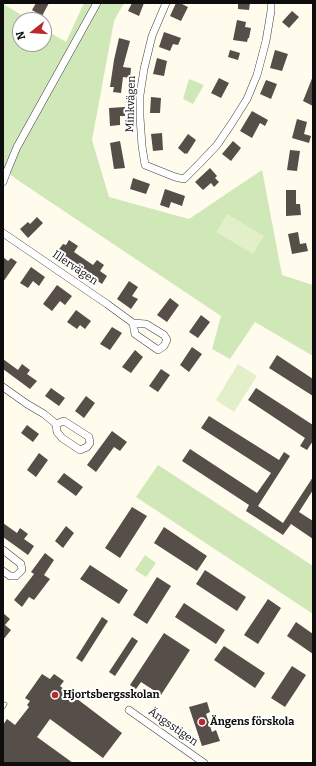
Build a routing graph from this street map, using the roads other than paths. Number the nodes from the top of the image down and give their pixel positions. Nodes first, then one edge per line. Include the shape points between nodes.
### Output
1 (97, 3) edge
2 (166, 3) edge
3 (271, 3) edge
4 (3, 182) edge
5 (3, 233) edge
6 (133, 323) junction
7 (3, 387) edge
8 (56, 424) junction
9 (3, 550) edge
10 (3, 571) edge
11 (129, 710) dead end
12 (204, 763) edge

1 - 4 street via 17,147
2 - 3 street, Minkvägen via 152,36 144,69 140,95 142,146 145,166 184,178 217,145 247,99 257,76 266,41
5 - 6 street, Illervägen
6 - 6 street, Illervägen via 146,324 164,335 167,340 164,346 158,350 136,334
7 - 8 street
8 - 8 street via 64,421 89,437 90,443 80,450 62,438
9 - 10 street via 21,564 22,570 16,576 10,576
11 - 12 street, Ängsstigen

